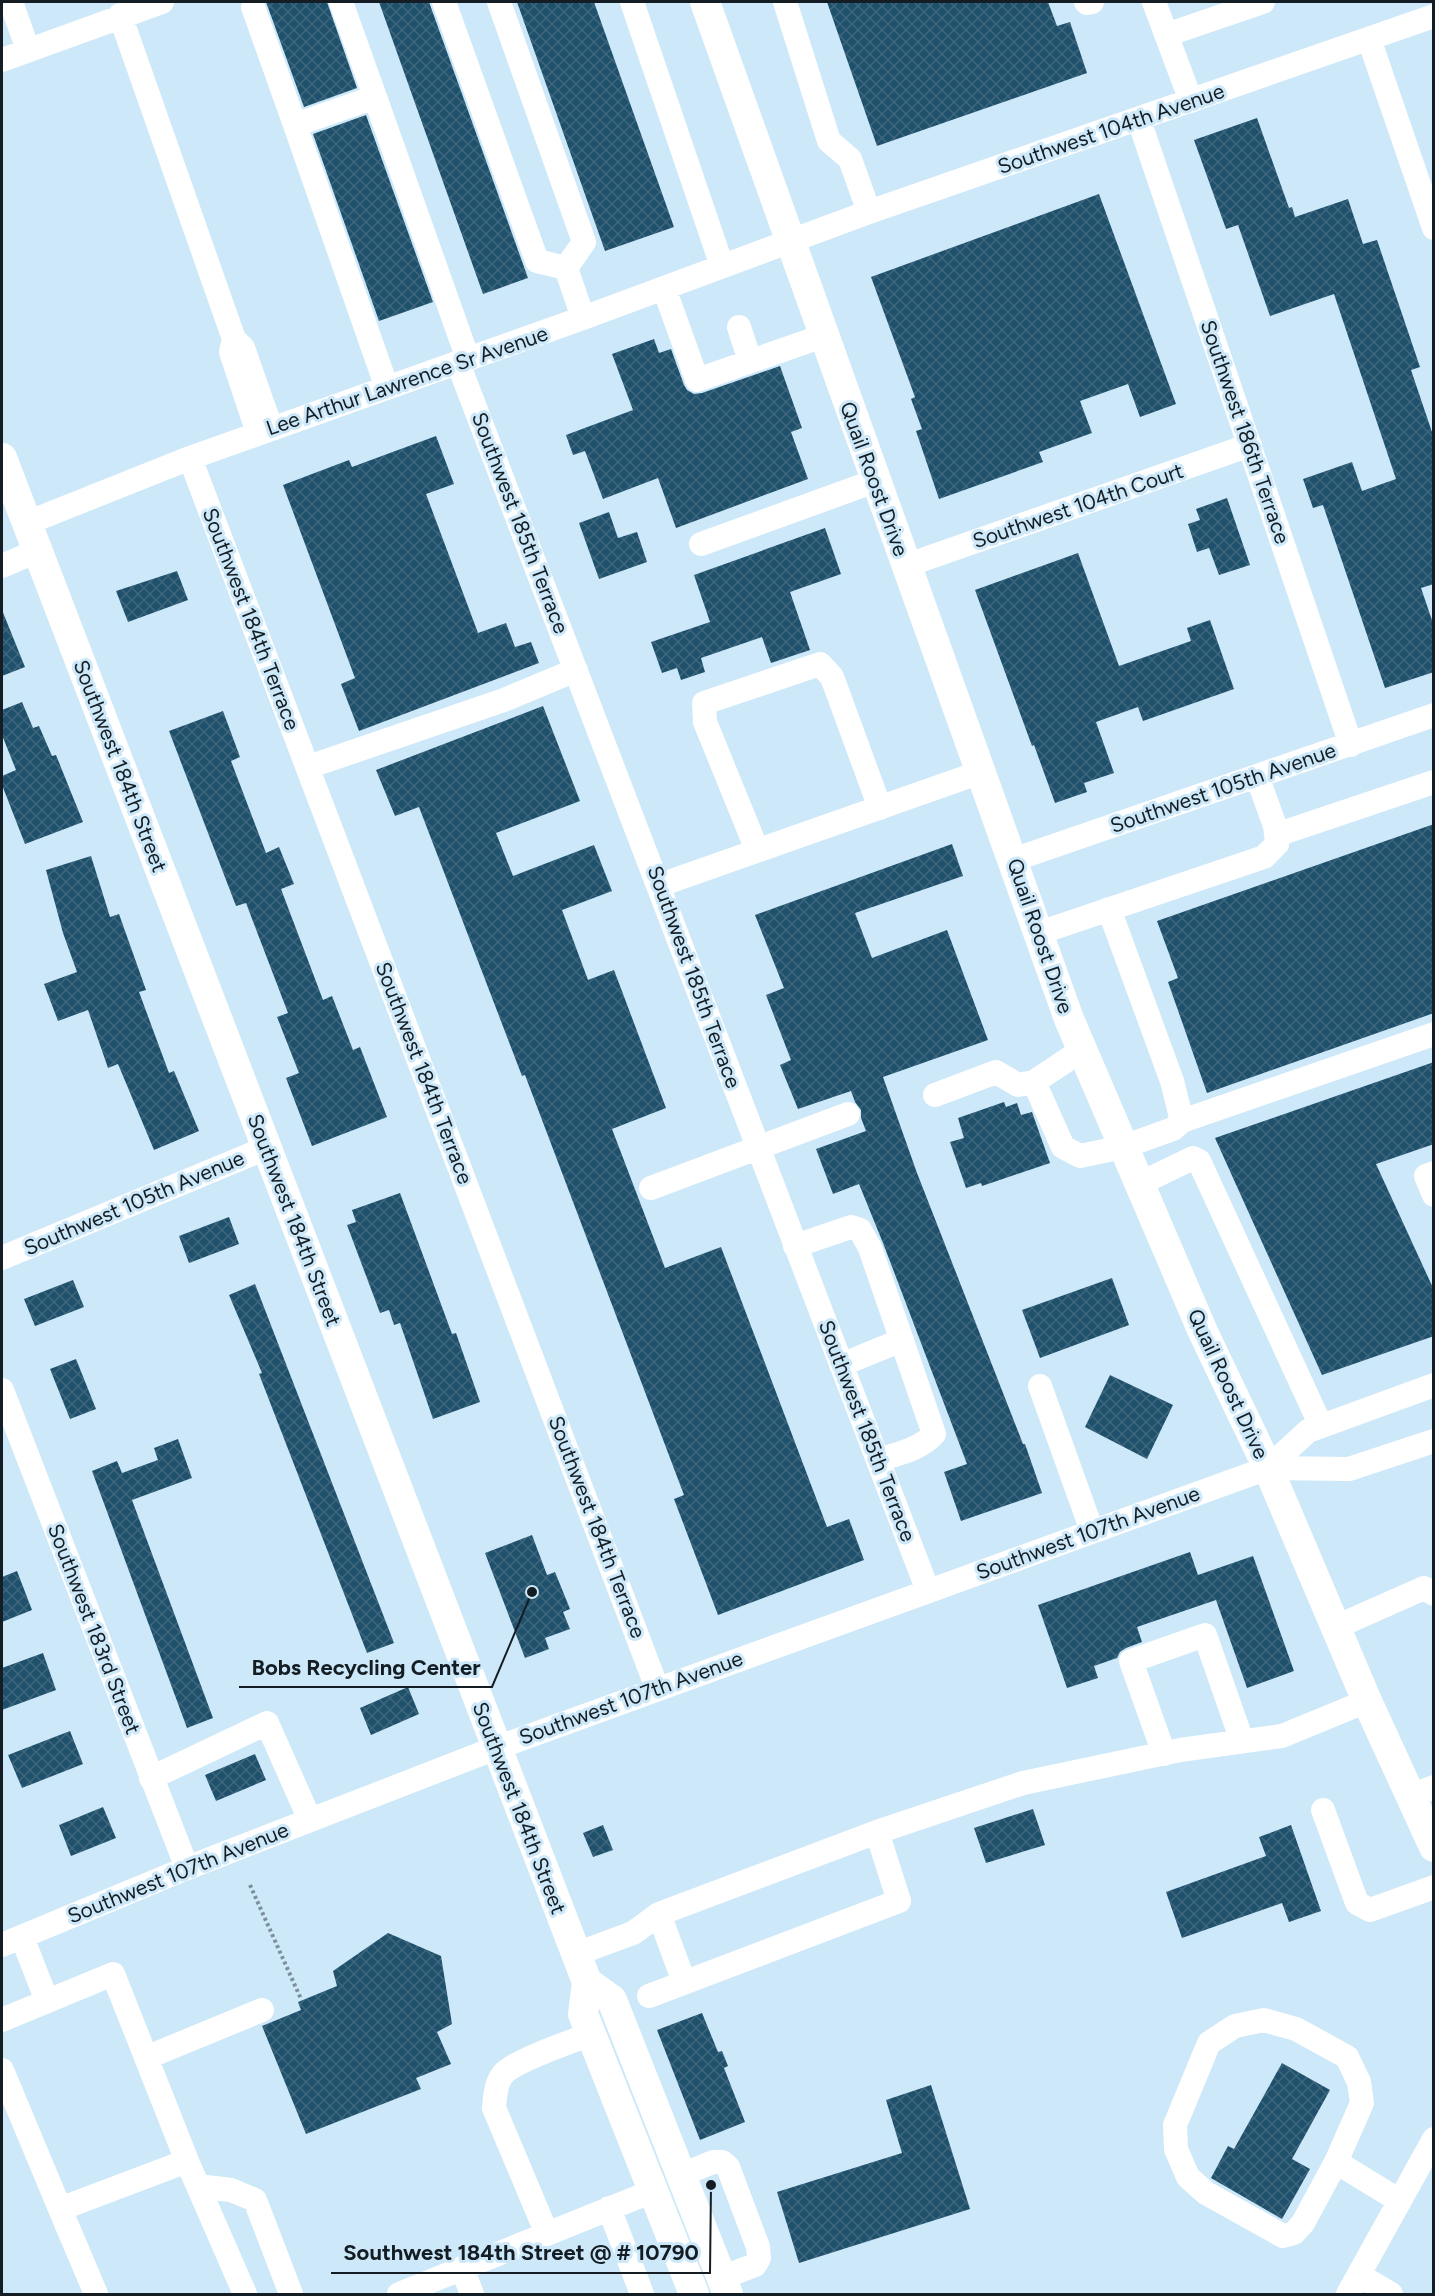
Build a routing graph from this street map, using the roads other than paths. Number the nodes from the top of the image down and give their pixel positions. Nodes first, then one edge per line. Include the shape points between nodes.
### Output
1 (11, 2) edge
2 (162, 2) edge
3 (341, 2) edge
4 (444, 2) edge
5 (498, 2) edge
6 (632, 2) edge
7 (705, 2) edge
8 (785, 2) edge
9 (1086, 2) edge
10 (1092, 2) edge
11 (1154, 2) edge
12 (1263, 2) edge
13 (253, 7) dead end
14 (1228, 7) edge
15 (120, 15) junction
16 (1434, 16) edge
17 (1166, 34) junction
18 (1369, 39) junction
19 (28, 50) junction
20 (2, 60) edge
21 (375, 97) junction
22 (1191, 101) junction
23 (1138, 120) junction
24 (295, 125) junction
25 (869, 212) junction
26 (1434, 228) edge
27 (789, 242) junction
28 (722, 266) junction
29 (566, 268) junction
30 (664, 288) junction
31 (583, 318) junction
32 (739, 327) dead end
33 (823, 336) junction
34 (463, 361) junction
35 (750, 361) junction
36 (387, 388) junction
37 (265, 431) junction
38 (1250, 445) junction
39 (2, 458) edge
40 (190, 458) junction
41 (875, 481) junction
42 (27, 523) junction
43 (701, 544) dead end
44 (37, 551) junction
45 (2, 566) edge
46 (905, 566) junction
47 (576, 670) junction
48 (1434, 715) edge
49 (1352, 745) junction
50 (308, 767) junction
51 (981, 772) junction
52 (1257, 776) junction
53 (1434, 782) edge
54 (880, 808) junction
55 (1276, 835) junction
56 (758, 850) junction
57 (1013, 860) junction
58 (660, 885) junction
59 (1109, 909) junction
60 (1039, 933) junction
61 (1434, 1034) edge
62 (1082, 1050) junction
63 (1034, 1082) junction
64 (935, 1095) dead end
65 (848, 1114) dead end
66 (1182, 1121) junction
67 (1123, 1147) junction
68 (266, 1148) junction
69 (758, 1149) junction
70 (1434, 1173) edge
71 (1139, 1184) junction
72 (651, 1188) dead end
73 (1434, 1195) edge
74 (795, 1246) junction
75 (2, 1258) edge
76 (902, 1340) junction
77 (841, 1365) junction
78 (1434, 1385) edge
79 (1040, 1386) dead end
80 (2, 1390) edge
81 (1321, 1426) junction
82 (1434, 1441) edge
83 (878, 1460) junction
84 (1268, 1468) junction
85 (1092, 1531) junction
86 (928, 1591) junction
87 (1434, 1594) edge
88 (1336, 1627) junction
89 (657, 1688) junction
90 (1367, 1701) junction
91 (1242, 1742) junction
92 (496, 1748) junction
93 (1164, 1754) junction
94 (151, 1778) junction
95 (1422, 1792) edge
96 (1323, 1810) dead end
97 (310, 1820) junction
98 (877, 1832) junction
99 (1434, 1847) edge
100 (187, 1869) junction
101 (1434, 1887) edge
102 (659, 1914) junction
103 (12, 1941) edge
104 (576, 1954) junction
105 (587, 1982) junction
106 (684, 1982) junction
107 (649, 1996) dead end
108 (47, 2001) junction
109 (262, 2010) dead end
110 (2, 2020) edge
111 (591, 2034) junction
112 (148, 2057) junction
113 (2, 2070) edge
114 (1434, 2139) edge
115 (188, 2161) junction
116 (1336, 2162) junction
117 (681, 2175) junction
118 (198, 2186) junction
119 (652, 2191) junction
120 (1400, 2201) junction
121 (609, 2208) junction
122 (60, 2209) junction
123 (547, 2234) junction
124 (462, 2268) junction
125 (1354, 2285) edge
126 (724, 2286) edge
127 (96, 2295) edge
128 (245, 2295) edge
129 (291, 2295) edge
130 (399, 2295) edge
131 (472, 2295) edge
132 (642, 2295) edge
133 (694, 2295) edge
134 (1391, 2295) edge

1 - 19 street
2 - 15 street
3 - 21 street, Southwest 185th Terrace
4 - 29 street via 537,261
5 - 29 street via 584,242
6 - 28 street
7 - 27 main road, Quail Roost Drive
8 - 25 street via 829,141 850,159
9 - 10 street
11 - 17 street
12 - 14 street
13 - 24 street
14 - 17 street
15 - 19 street
15 - 37 street via 234,339 231,352
16 - 18 street, Southwest 104th Avenue
17 - 22 street
18 - 22 street, Southwest 104th Avenue
18 - 26 street
19 - 20 street
21 - 24 street
21 - 34 street, Southwest 185th Terrace
22 - 23 street, Southwest 104th Avenue
23 - 25 street, Southwest 104th Avenue
23 - 38 street, Southwest 186th Terrace
24 - 36 street
25 - 27 street, Southwest 104th Avenue
27 - 28 street, Lee Arthur Lawrence Sr Avenue
27 - 33 main road, Quail Roost Drive
28 - 30 street, Lee Arthur Lawrence Sr Avenue
29 - 31 street
30 - 31 street, Lee Arthur Lawrence Sr Avenue
30 - 35 street via 697,380
31 - 34 street, Lee Arthur Lawrence Sr Avenue
32 - 35 street
33 - 35 street
33 - 41 main road, Quail Roost Drive
34 - 36 street, Lee Arthur Lawrence Sr Avenue
34 - 47 street, Southwest 185th Terrace
36 - 37 street, Lee Arthur Lawrence Sr Avenue
37 - 40 street, Lee Arthur Lawrence Sr Avenue
38 - 46 street, Southwest 104th Court
38 - 49 street, Southwest 186th Terrace
39 - 42 main road, Southwest 184th Street
40 - 42 street, Lee Arthur Lawrence Sr Avenue
40 - 50 street, Southwest 184th Terrace
41 - 43 street
41 - 46 main road, Quail Roost Drive
42 - 44 main road, Southwest 184th Street
44 - 45 street
44 - 68 main road, Southwest 184th Street
46 - 51 main road, Quail Roost Drive
47 - 50 street via 504,700
47 - 58 street, Southwest 185th Terrace
48 - 49 street, Southwest 105th Avenue
49 - 52 street, Southwest 105th Avenue
50 - 89 street, Southwest 184th Terrace
51 - 54 street
51 - 57 main road, Quail Roost Drive
52 - 55 street
52 - 57 street, Southwest 105th Avenue
53 - 55 street
54 - 56 street
54 - 56 street via 832,677 820,664 704,703 705,722
55 - 59 street via 1277,844 1264,857
56 - 58 street
57 - 60 main road, Quail Roost Drive
58 - 69 street, Southwest 185th Terrace
59 - 60 street
59 - 66 street via 1172,1081
60 - 62 main road, Quail Roost Drive
61 - 66 street
62 - 63 street
62 - 67 main road, Quail Roost Drive
63 - 64 street via 1018,1085 996,1072
63 - 67 street via 1064,1147 1080,1156
65 - 69 street
66 - 67 street via 1173,1129
67 - 71 main road, Quail Roost Drive
68 - 75 street, Southwest 105th Avenue
68 - 92 main road, Southwest 184th Street
69 - 72 street
69 - 74 street, Southwest 185th Terrace
70 - 73 street via 1426,1176
71 - 81 street via 1193,1158 1199,1161
71 - 84 main road, Quail Roost Drive
74 - 76 street via 851,1227 860,1230
74 - 77 street, Southwest 185th Terrace
76 - 77 street
76 - 83 street via 934,1434 918,1446
77 - 83 street, Southwest 185th Terrace
78 - 81 street, Southwest 107th Avenue
79 - 85 street
80 - 94 street, Southwest 183rd Street
81 - 84 street, Southwest 107th Avenue via 1308,1431
82 - 84 street, Southwest 107th Avenue via 1349,1469
83 - 86 street, Southwest 185th Terrace
84 - 85 street, Southwest 107th Avenue
84 - 88 main road, Quail Roost Drive
85 - 86 street, Southwest 107th Avenue
86 - 89 street, Southwest 107th Avenue
87 - 88 street via 1424,1588
88 - 90 main road, Quail Roost Drive
89 - 92 street, Southwest 107th Avenue
90 - 91 street via 1282,1736
90 - 95 main road, Quail Roost Drive
91 - 93 street
91 - 93 street via 1205,1635 1131,1661
92 - 97 street, Southwest 107th Avenue
92 - 104 main road, Southwest 184th Street
93 - 98 street via 1023,1783
94 - 97 street via 267,1723
94 - 100 street, Southwest 183rd Street
95 - 99 main road, Quail Roost Drive
96 - 101 street via 1357,1903 1370,1910
97 - 100 street, Southwest 107th Avenue
98 - 102 street
98 - 106 street via 899,1901
100 - 103 street, Southwest 107th Avenue
102 - 104 street via 633,1933
102 - 106 street
103 - 108 street
104 - 105 main road, Southwest 184th Street
105 - 111 main road, Southwest 184th Street via 583,2014
105 - 117 main road via 612,2000
106 - 107 street
108 - 110 street
108 - 112 street via 113,1974
109 - 112 street
111 - 119 main road, Southwest 184th Street
111 - 123 street via 520,2063 504,2073 495,2089 494,2108
112 - 115 street
113 - 122 street
114 - 120 street
115 - 118 street
115 - 122 street
116 - 116 street via 1362,2103 1359,2082 1347,2057 1296,2029 1264,2020 1235,2026 1209,2043 1175,2125 1176,2149 1188,2177 1206,2193 1283,2236 1294,2233 1303,2223
116 - 120 street
117 - 126 main road
117 - 126 street via 713,2162 723,2162 728,2167 759,2258
118 - 128 street
118 - 129 street via 231,2190 255,2200
119 - 121 street
119 - 133 main road, Southwest 184th Street
120 - 125 street
121 - 123 street
121 - 132 street
122 - 127 street
123 - 124 street
124 - 130 street
124 - 131 street
125 - 134 street

